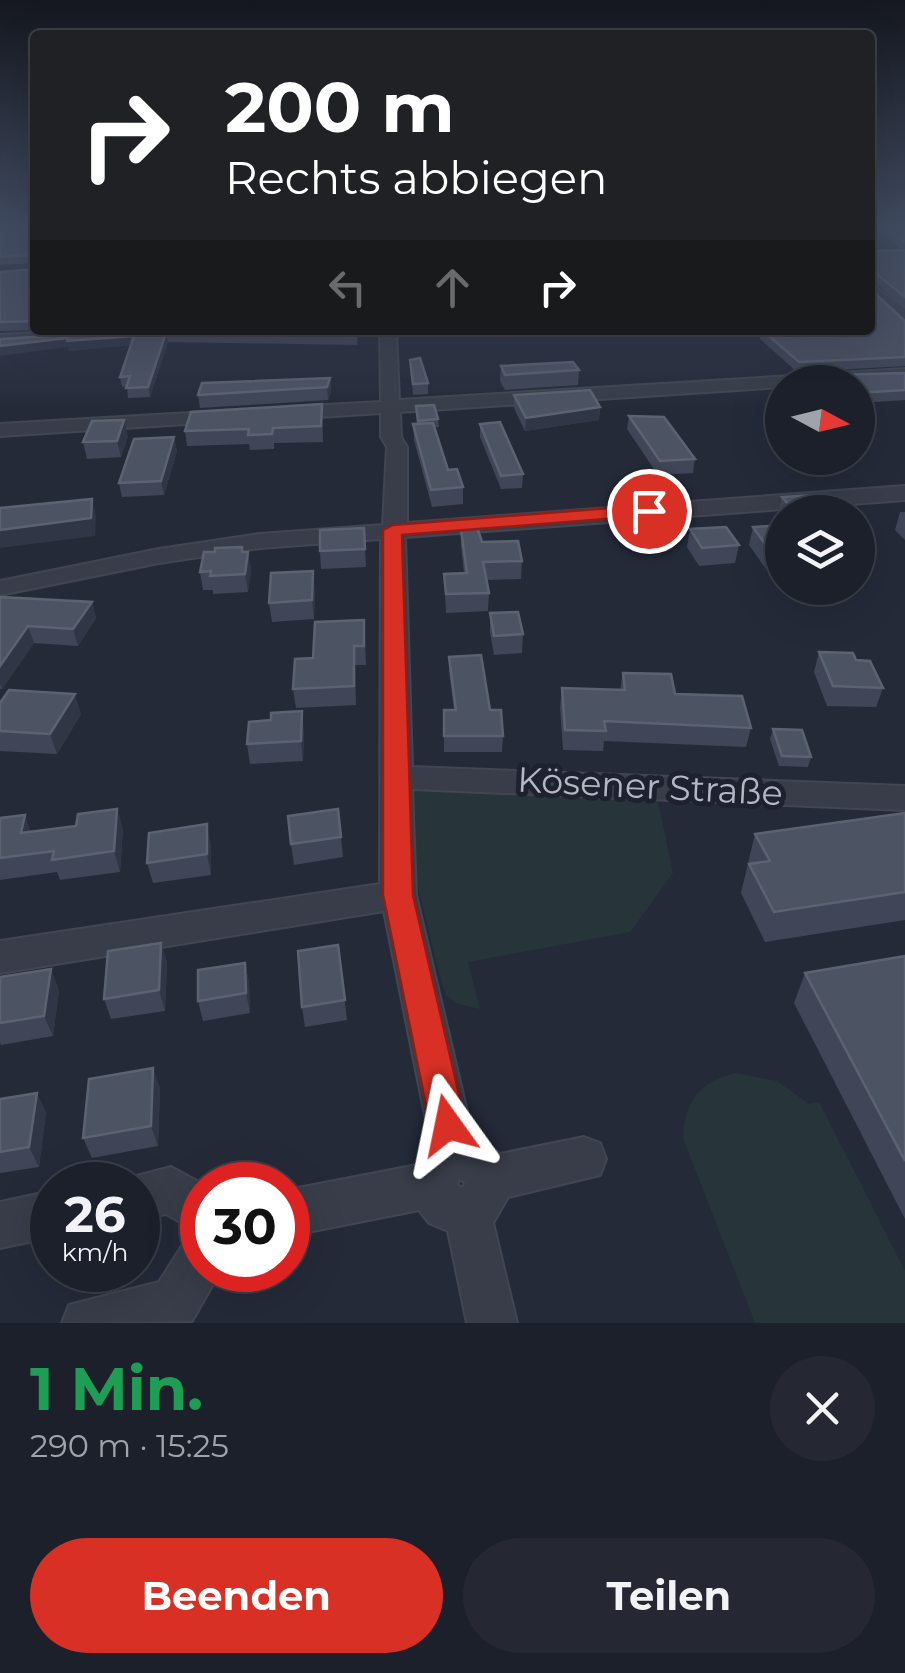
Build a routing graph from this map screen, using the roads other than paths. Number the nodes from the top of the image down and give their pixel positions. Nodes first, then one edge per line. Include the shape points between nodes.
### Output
1 (875, 288) edge
2 (905, 288) edge
3 (875, 291) edge
4 (905, 317) edge
5 (80, 335) edge
6 (388, 335) edge
7 (0, 340) edge
8 (905, 374) edge
9 (389, 408) junction
10 (0, 430) edge
11 (905, 492) edge
12 (393, 530) junction
13 (0, 588) edge
14 (394, 776) junction
15 (905, 798) edge
16 (398, 895) junction
17 (0, 957) edge
18 (584, 1158) dead end
19 (461, 1183) junction
20 (310, 1208) edge
21 (30, 1219) edge
22 (0, 1225) edge
23 (181, 1292) edge
24 (87, 1323) edge
25 (492, 1323) edge

1 - 2 street
3 - 4 street
5 - 7 street
6 - 9 street
8 - 9 street
9 - 10 street
9 - 12 street via 397,447
11 - 12 street
12 - 13 street via 260,541
12 - 14 street
14 - 15 street, Kösener Straße
14 - 16 street
16 - 17 street
16 - 19 street
18 - 19 street
19 - 20 street
19 - 25 street
21 - 22 street
23 - 24 street via 174,1303

